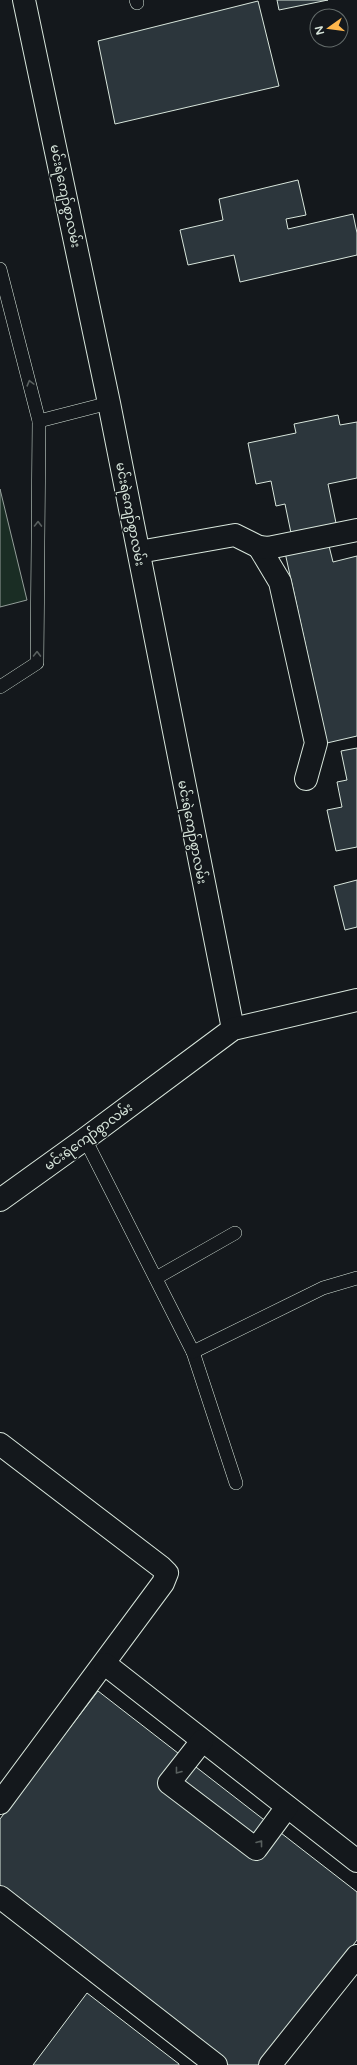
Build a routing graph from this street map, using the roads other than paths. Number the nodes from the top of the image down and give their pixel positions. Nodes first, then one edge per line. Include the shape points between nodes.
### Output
1 (24, 0) edge
2 (0, 270) edge
3 (109, 403) junction
4 (39, 421) junction
5 (357, 530) edge
6 (259, 547) junction
7 (139, 552) junction
8 (0, 688) edge
9 (306, 779) dead end
10 (357, 1000) edge
11 (232, 1029) junction
12 (85, 1139) junction
13 (0, 1200) edge
14 (235, 1233) dead end
15 (156, 1278) junction
16 (357, 1278) edge
17 (193, 1352) junction
18 (0, 1444) edge
19 (236, 1483) dead end
20 (105, 1664) junction
21 (202, 1741) junction
22 (0, 1804) edge
23 (287, 1807) junction
24 (357, 1861) edge
25 (0, 1896) edge
26 (357, 1956) edge
27 (216, 2065) edge
28 (270, 2065) edge

1 - 3 street, မင်းရဲကျော်စွာလမ်း
4 -> 2 lane
3 - 4 lane
3 - 7 street, မင်းရဲကျော်စွာလမ်း
8 -> 4 lane via 37,663
5 - 6 street via 268,548
6 - 7 street via 235,535
6 - 9 street via 280,582 316,743
7 - 11 street, မင်းရဲကျော်စွာလမ်း
10 - 11 street, မင်းရဲကျော်စွာလမ်း
11 - 12 street, မင်းရဲကျော်စွာလမ်း
12 - 13 street, မင်းရဲကျော်စွာလမ်း
12 - 15 lane
14 - 15 lane
15 - 17 lane
16 - 17 lane via 323,1288
17 - 19 lane
18 - 20 street via 167,1573 163,1583
20 - 21 street
20 - 22 street
21 - 23 street
21 -> 23 street via 169,1783 256,1849
23 - 24 street
25 - 27 street
26 - 28 street

